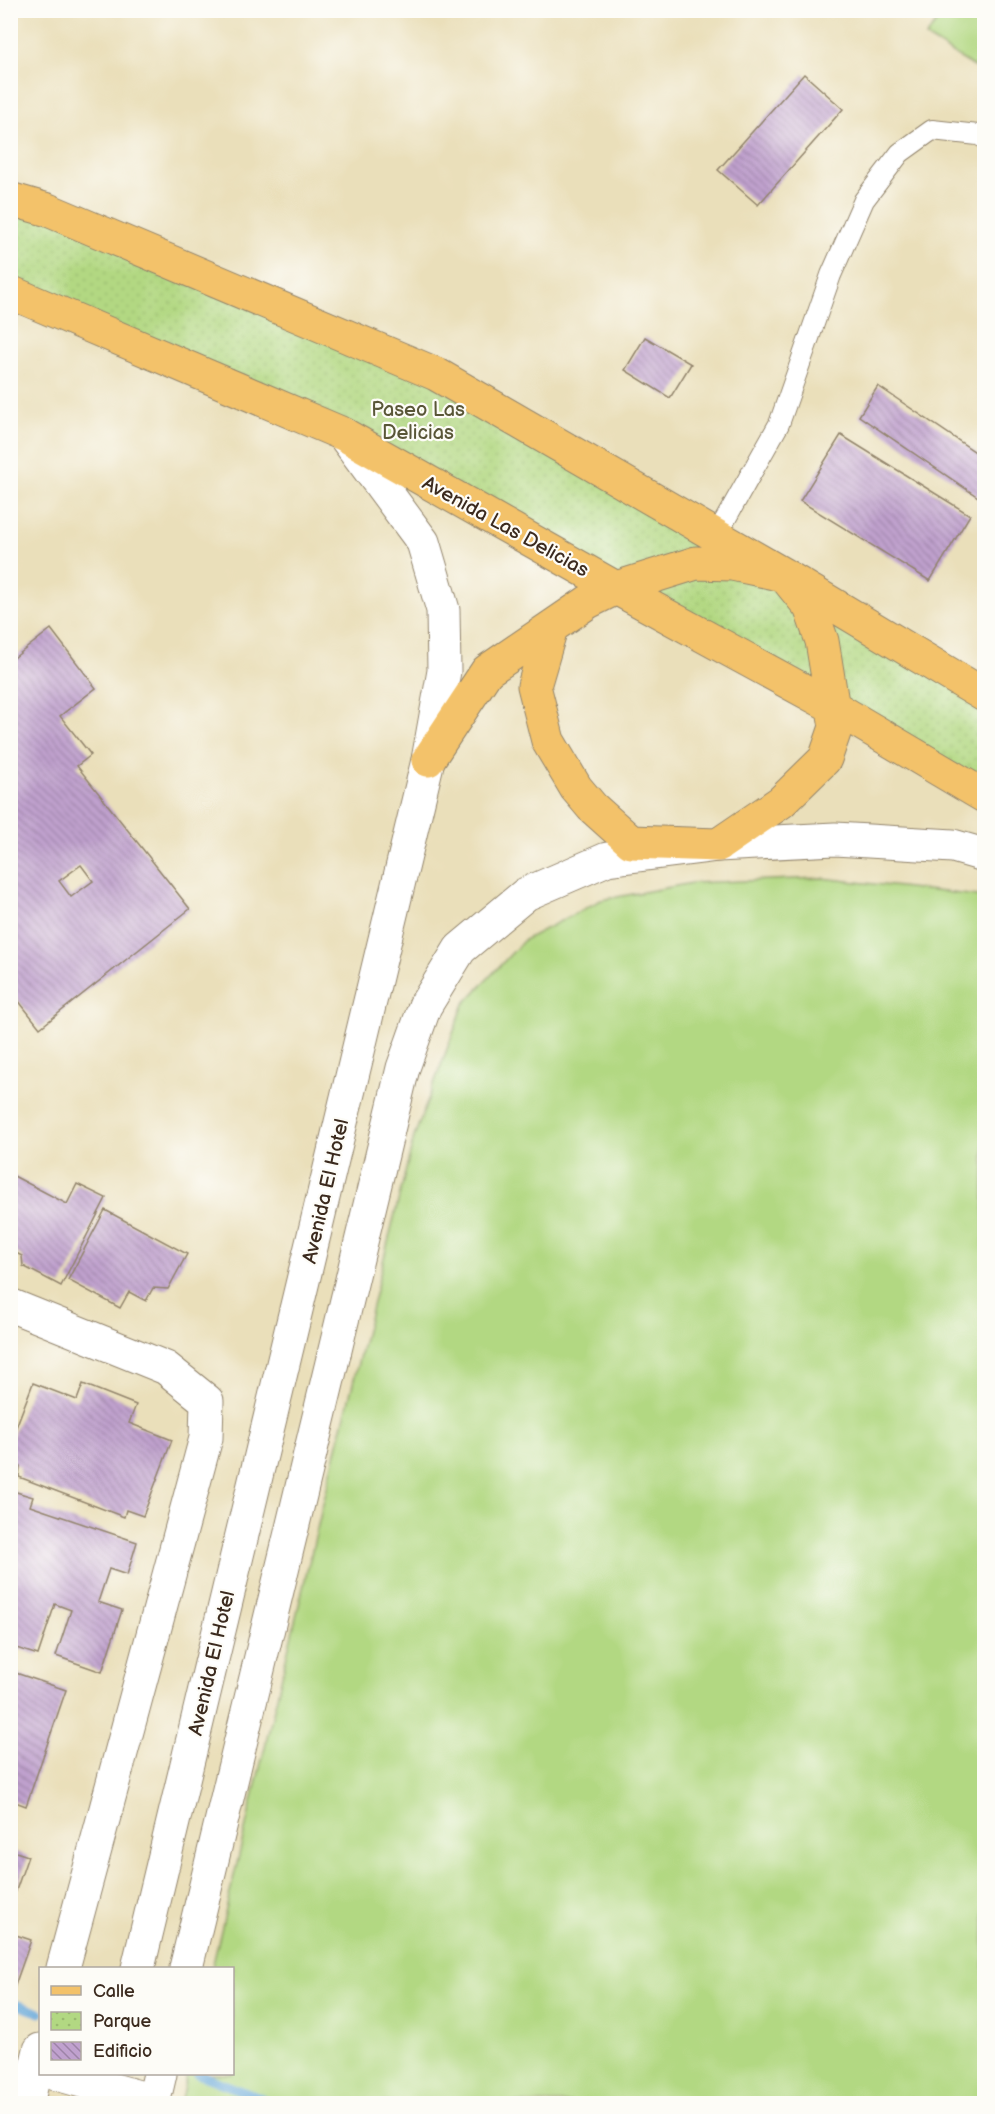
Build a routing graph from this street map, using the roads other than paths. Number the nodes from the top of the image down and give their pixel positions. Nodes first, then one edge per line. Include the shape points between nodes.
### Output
1 (984, 138) edge
2 (10, 199) edge
3 (10, 292) edge
4 (343, 434) junction
5 (716, 536) junction
6 (784, 575) junction
7 (616, 588) junction
8 (551, 628) junction
9 (984, 694) edge
10 (832, 706) junction
11 (428, 760) junction
12 (984, 796) edge
13 (718, 845) junction
14 (984, 855) edge
15 (10, 1305) edge
16 (63, 1967) edge
17 (138, 1967) edge
18 (186, 1967) edge
19 (37, 2064) edge
20 (70, 2075) edge
21 (110, 2088) edge
22 (156, 2088) edge
23 (27, 2103) edge

1 - 5 lane via 932,130 900,153 864,200 831,275 779,424
2 - 5 main road via 48,210 435,374
3 - 4 main road, Avenida Las Delicias
4 - 7 main road, Avenida Las Delicias
4 - 11 street, Avenida El Hotel via 423,542 443,610 444,671
5 - 6 main road
6 - 7 main road via 732,564 696,563
6 - 9 main road
6 - 10 main road via 810,608 822,641
7 - 8 main road
7 - 10 main road, Avenida Las Delicias
8 - 11 main road via 487,671
8 - 13 main road via 534,686 548,741 576,788 631,842
10 - 12 main road, Avenida Las Delicias
10 - 13 main road via 836,727 825,759 781,802
11 - 17 street, Avenida El Hotel
13 - 14 street via 835,838 953,846
13 - 18 street via 607,859 526,894 460,949 424,1006 403,1068
15 - 16 street via 166,1368 207,1401 206,1438
19 - 23 street
20 - 21 street
21 - 22 street

